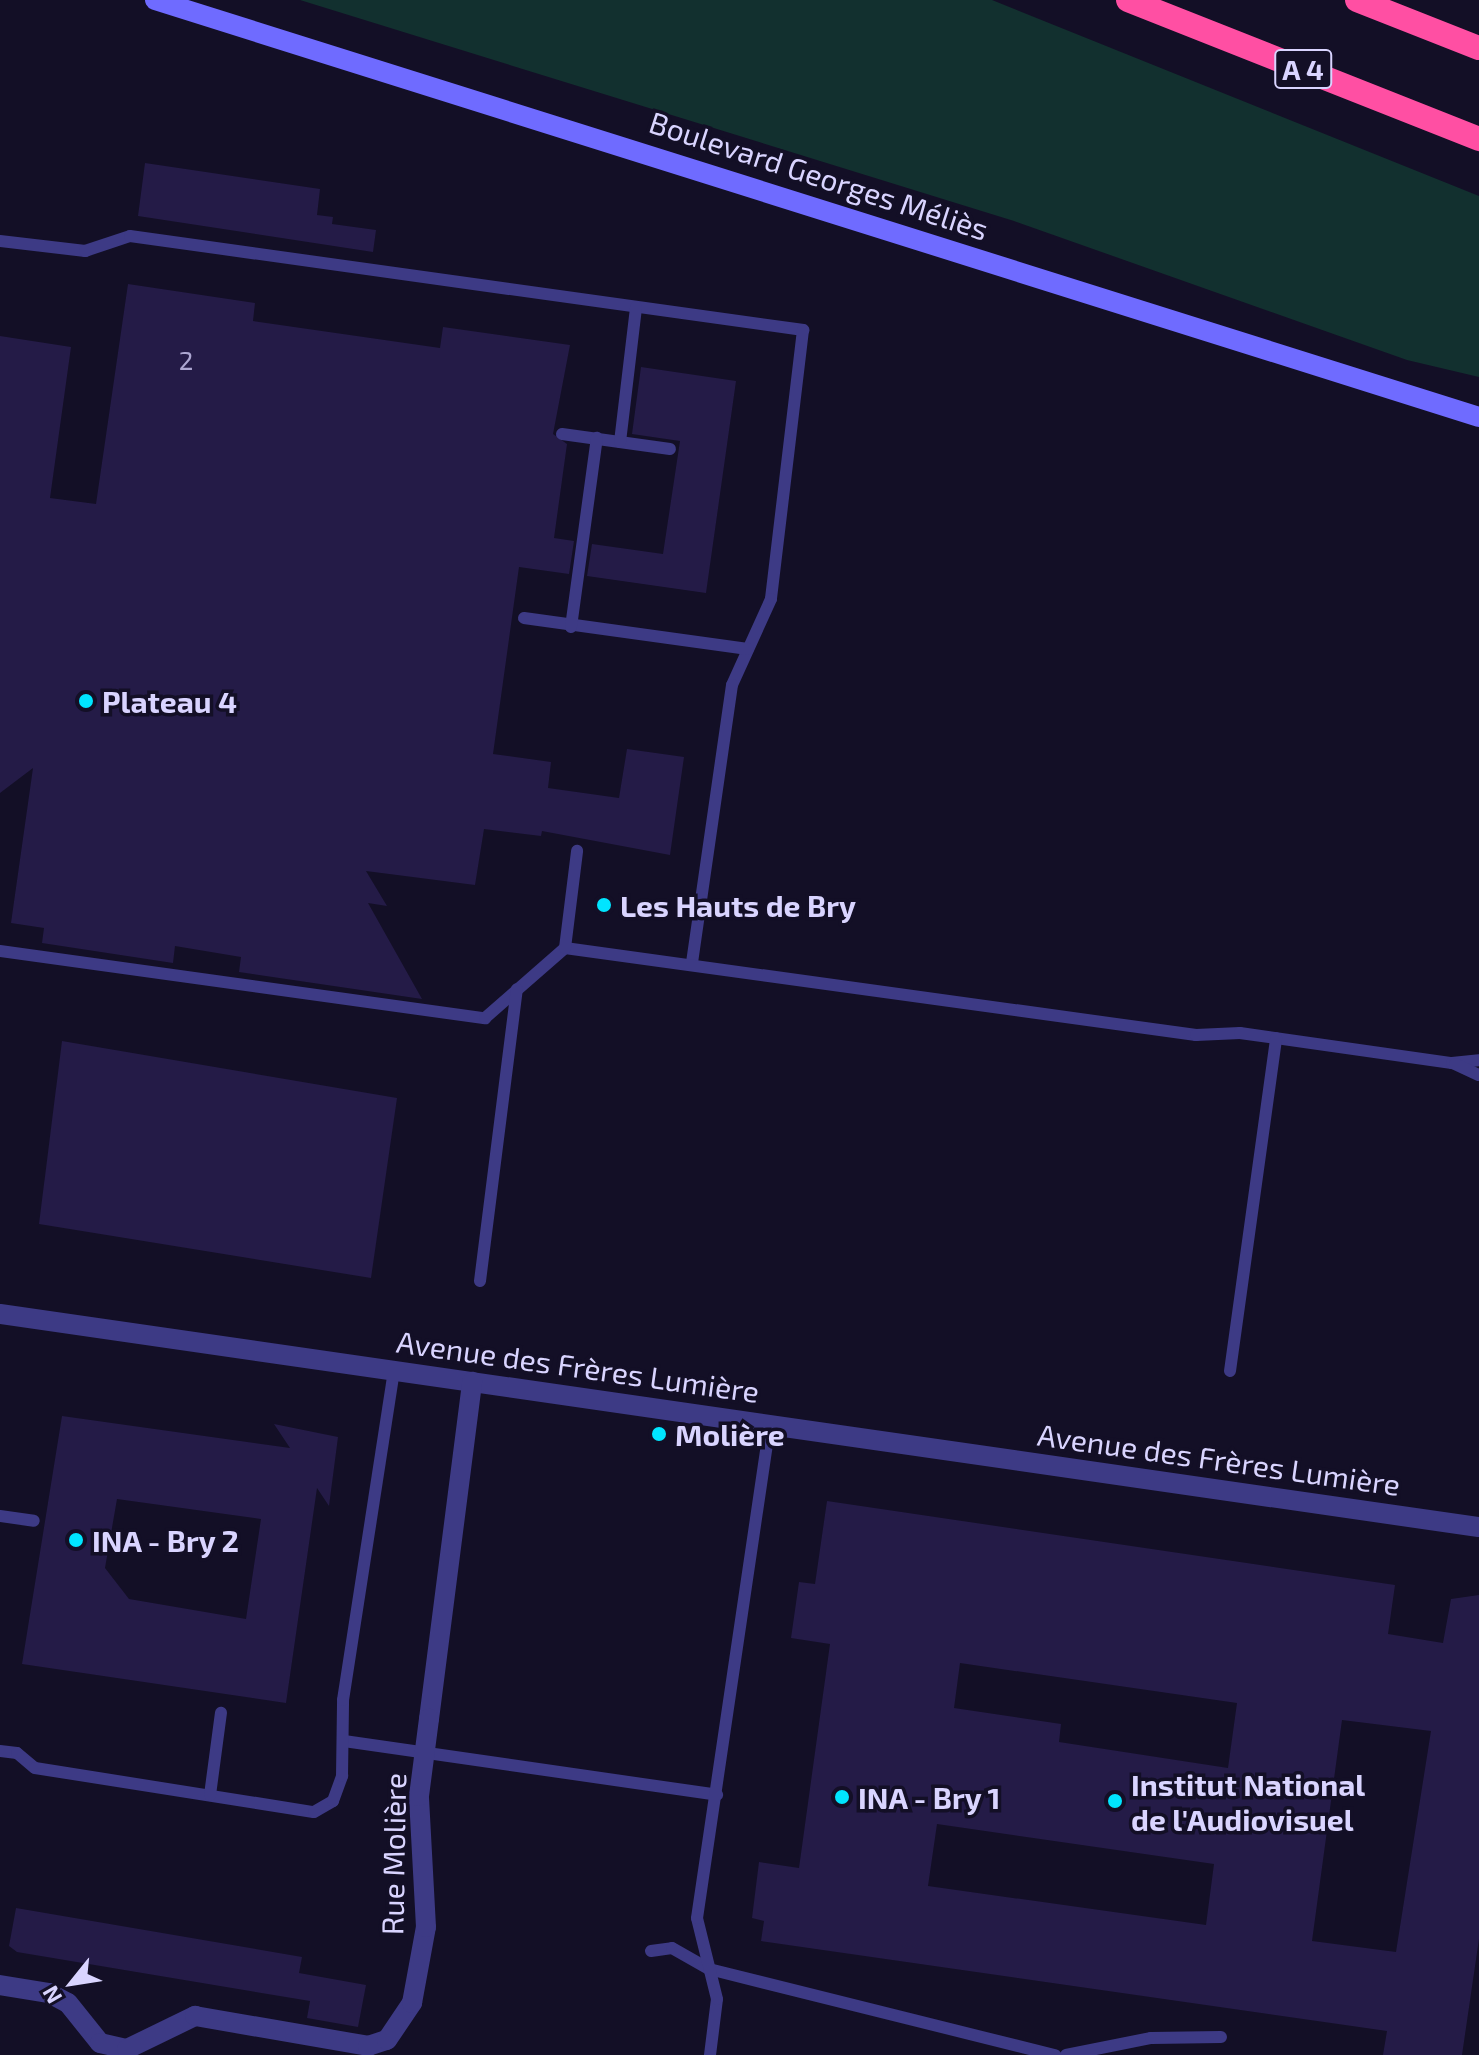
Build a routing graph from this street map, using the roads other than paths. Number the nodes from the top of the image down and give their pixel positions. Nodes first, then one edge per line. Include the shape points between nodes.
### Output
1 (155, 0) edge
2 (1128, 0) edge
3 (1357, 0) edge
4 (1479, 48) edge
5 (1479, 139) edge
6 (0, 241) edge
7 (636, 307) junction
8 (1473, 418) edge
9 (562, 434) dead end
10 (597, 438) junction
11 (620, 442) junction
12 (670, 449) dead end
13 (524, 618) dead end
14 (571, 627) junction
15 (748, 649) junction
16 (577, 851) dead end
17 (565, 948) junction
18 (0, 951) edge
19 (692, 964) junction
20 (517, 989) junction
21 (1276, 1038) junction
22 (1479, 1060) edge
23 (1452, 1063) junction
24 (1479, 1075) edge
25 (480, 1281) dead end
26 (0, 1314) edge
27 (394, 1369) junction
28 (1230, 1371) dead end
29 (472, 1382) junction
30 (770, 1425) junction
31 (0, 1516) edge
32 (34, 1521) dead end
33 (1479, 1527) edge
34 (221, 1713) dead end
35 (344, 1741) junction
36 (0, 1751) edge
37 (210, 1795) junction
38 (717, 1795) junction
39 (651, 1951) dead end
40 (709, 1969) junction
41 (0, 1985) edge
42 (1221, 2037) dead end
43 (387, 2048) edge
44 (710, 2055) edge
45 (1055, 2055) edge
46 (1066, 2055) edge

1 - 8 main road, Boulevard Georges Méliès
2 - 5 highway, A 4
3 - 4 highway
6 - 7 lane via 85,251 130,236
7 - 11 lane
7 - 15 lane via 803,330 771,599
9 - 10 lane
10 - 11 lane
10 - 14 lane
11 - 12 lane
13 - 14 lane
14 - 15 lane
15 - 19 lane via 732,685
16 - 17 lane
17 - 19 lane
17 - 20 lane
18 - 20 lane via 485,1018
19 - 21 lane via 1196,1035
20 - 25 lane
21 - 23 lane
21 - 28 lane
22 - 23 lane
23 - 24 lane
26 - 27 street, Avenue des Frères Lumière
27 - 29 street, Avenue des Frères Lumière
27 - 35 lane via 343,1700
29 - 30 street, Avenue des Frères Lumière
29 - 43 street, Rue Molière, bridge via 419,1796 426,1927 412,2003
30 - 33 street, Avenue des Frères Lumière
30 - 38 lane
31 - 32 lane
34 - 37 lane
35 - 37 lane via 340,1791 314,1812
35 - 38 lane
36 - 37 lane via 17,1753 35,1768
38 - 40 lane via 697,1918
39 - 40 lane via 672,1948
40 - 44 lane via 717,1999
40 - 45 lane
41 - 43 street, Rue Molière via 49,1993 68,2003 100,2043 127,2049 195,2016
42 - 46 lane via 1151,2038

